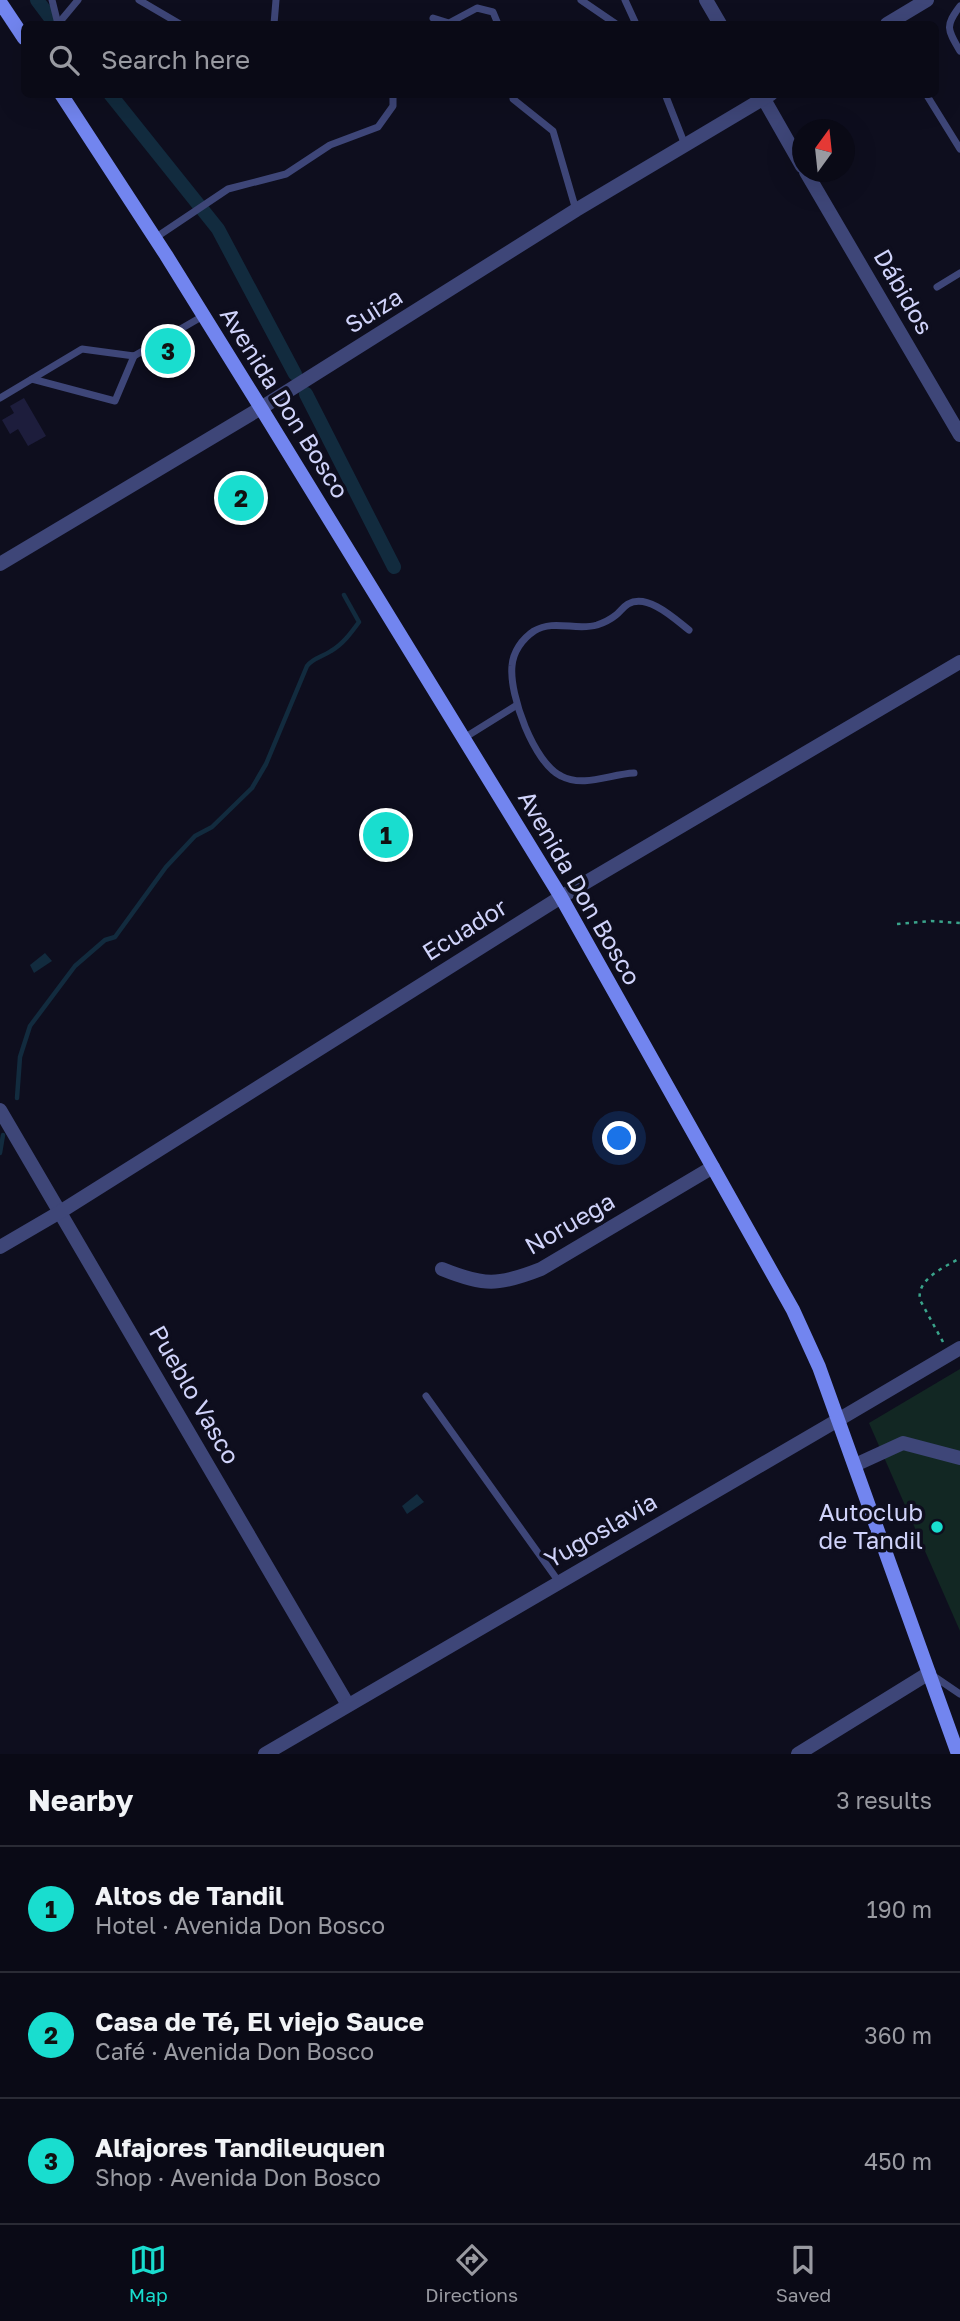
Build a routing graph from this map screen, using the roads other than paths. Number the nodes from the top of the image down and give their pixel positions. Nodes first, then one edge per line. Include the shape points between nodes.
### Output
1 (52, 0) edge
2 (78, 0) edge
3 (139, 0) edge
4 (276, 0) edge
5 (581, 0) edge
6 (625, 0) edge
7 (706, 0) edge
8 (928, 0) edge
9 (0, 2) edge
10 (960, 6) edge
11 (433, 18) dead end
12 (57, 21) edge
13 (60, 21) edge
14 (176, 21) edge
15 (274, 21) edge
16 (443, 21) edge
17 (453, 21) edge
18 (497, 21) edge
19 (612, 21) edge
20 (635, 21) edge
21 (718, 21) edge
22 (892, 21) edge
23 (21, 34) edge
24 (960, 51) edge
25 (64, 98) edge
26 (393, 98) edge
27 (513, 98) edge
28 (667, 98) edge
29 (762, 98) edge
30 (766, 98) edge
31 (928, 98) edge
32 (685, 145) junction
33 (792, 146) edge
34 (960, 149) edge
35 (812, 182) edge
36 (576, 211) junction
37 (155, 238) junction
38 (960, 273) edge
39 (937, 287) dead end
40 (204, 316) junction
41 (134, 356) junction
42 (32, 379) junction
43 (0, 398) edge
44 (261, 408) junction
45 (960, 435) edge
46 (0, 564) edge
47 (689, 630) dead end
48 (960, 662) edge
49 (517, 705) junction
50 (464, 739) junction
51 (634, 773) dead end
52 (561, 897) junction
53 (0, 1110) edge
54 (713, 1167) junction
55 (60, 1212) junction
56 (0, 1247) edge
57 (442, 1269) dead end
58 (955, 1351) edge
59 (426, 1396) dead end
60 (838, 1420) junction
61 (960, 1458) edge
62 (855, 1465) junction
63 (559, 1582) junction
64 (929, 1673) junction
65 (960, 1694) edge
66 (348, 1705) junction
67 (265, 1754) edge
68 (798, 1754) edge
69 (958, 1754) edge

1 - 12 lane
2 - 13 lane
3 - 14 lane
4 - 15 lane
5 - 19 lane
6 - 20 lane
7 - 21 street
8 - 22 street
9 - 23 main road
10 - 24 lane via 948,28
11 - 16 lane
17 - 18 lane via 477,8 493,12
25 - 37 main road, Avenida Don Bosco
26 - 37 lane via 393,106 378,127 330,145 286,174 229,190
27 - 36 lane via 553,131
28 - 32 lane
29 - 32 street, Suiza
30 - 33 street
31 - 34 lane
32 - 36 street, Suiza
35 - 45 street, Dábidos
36 - 44 street, Suiza
37 - 40 main road, Avenida Don Bosco
38 - 39 lane
40 - 41 lane
40 - 44 main road, Avenida Don Bosco
41 - 42 lane via 82,349
41 - 42 lane via 115,401
42 - 43 lane
44 - 46 street, Suiza
44 - 50 main road, Avenida Don Bosco
47 - 49 lane via 640,602 628,604 601,624 585,628 552,625 536,630 524,639 512,666
48 - 52 street, Ecuador
49 - 50 lane
49 - 51 lane via 538,751 560,776 576,781
50 - 52 main road, Avenida Don Bosco
52 - 54 main road, Avenida Don Bosco
52 - 55 street, Ecuador
53 - 55 street, Pueblo Vasco
54 - 57 street, Noruega via 541,1269 516,1279 497,1283 470,1280
54 - 60 main road, Avenida Don Bosco via 793,1310
55 - 56 street, Ecuador
55 - 66 street, Pueblo Vasco
58 - 60 street, Yugoslavia
59 - 63 lane
60 - 62 main road, Avenida Don Bosco
60 - 63 street, Yugoslavia
61 - 62 street via 903,1443
62 - 64 main road, Avenida Don Bosco
63 - 66 street, Yugoslavia
64 - 65 lane
64 - 68 street
64 - 69 main road, Avenida Don Bosco
66 - 67 street, Yugoslavia

